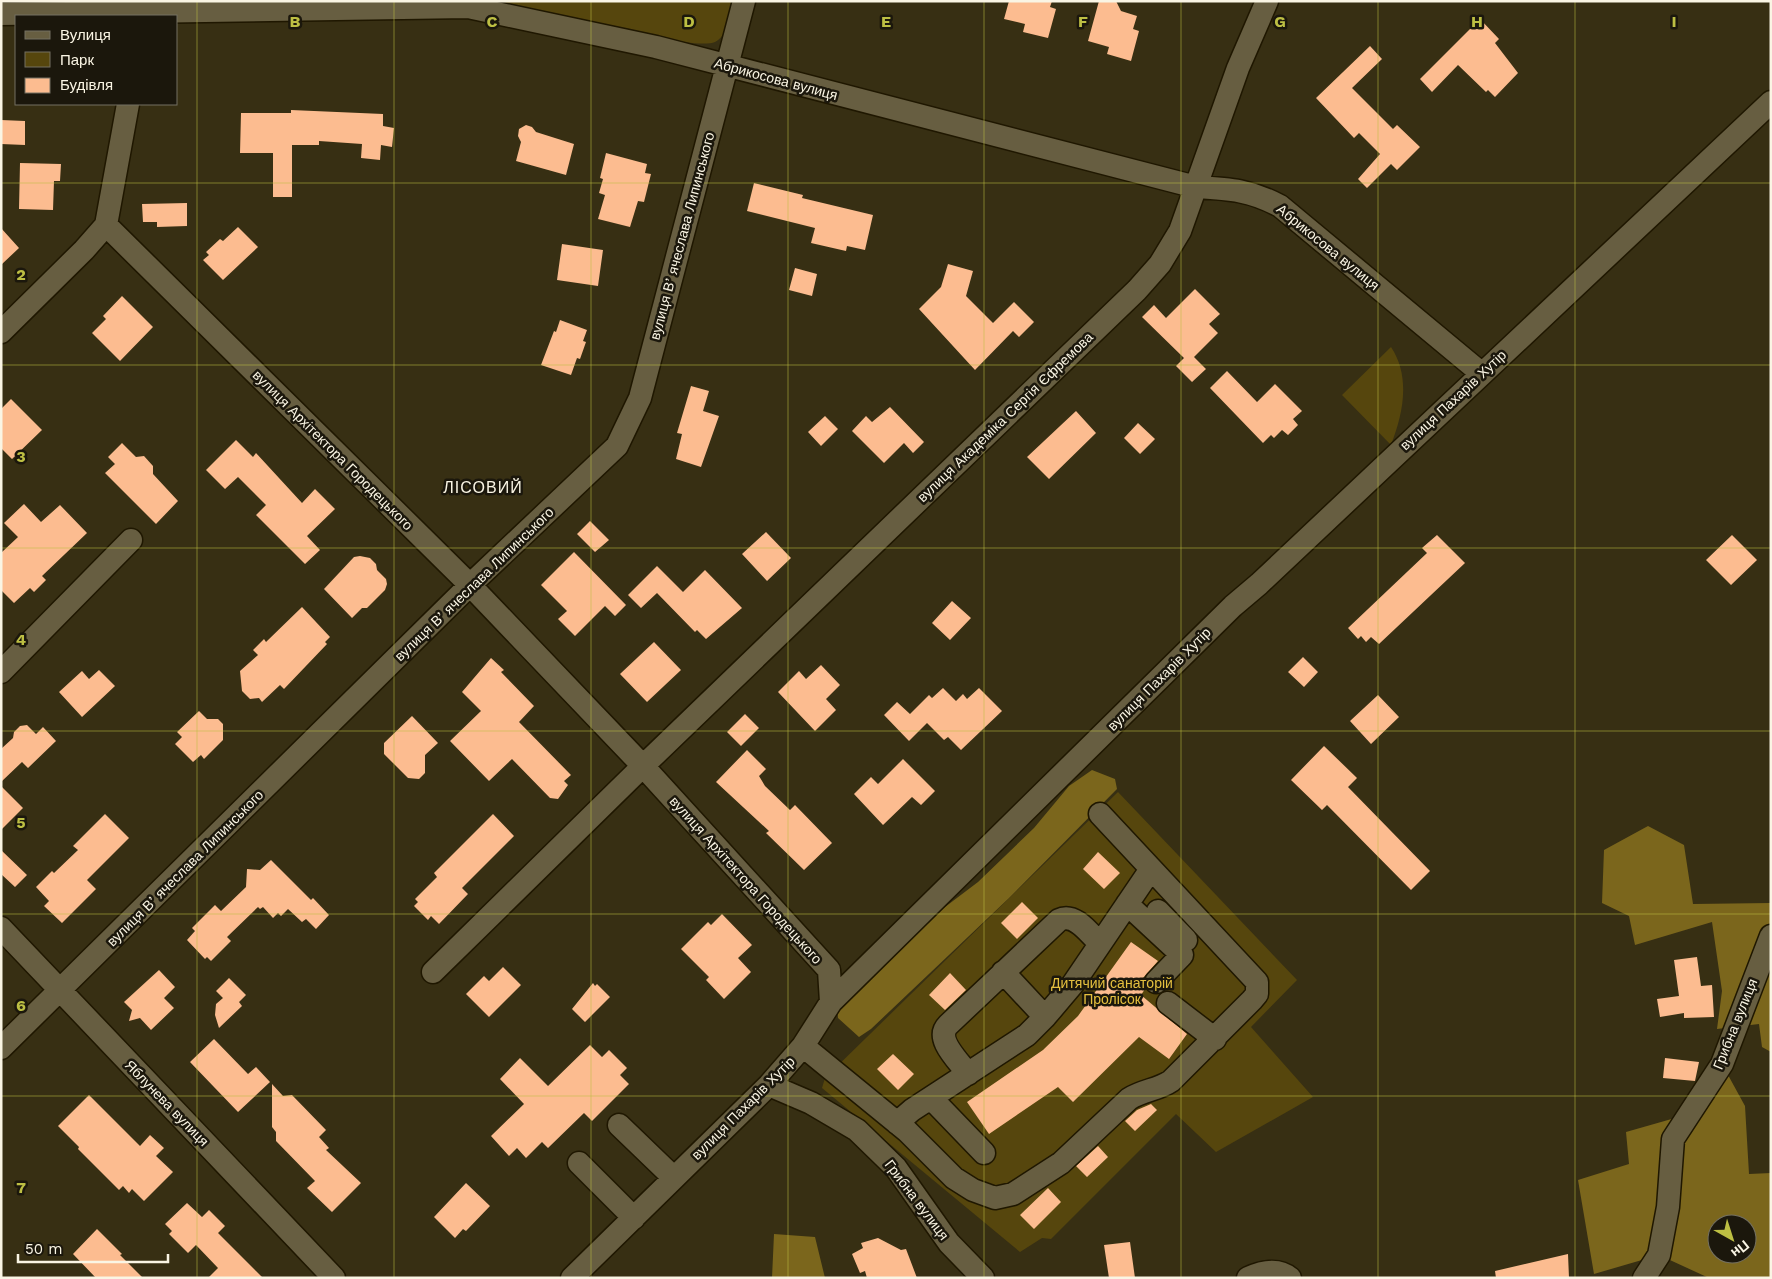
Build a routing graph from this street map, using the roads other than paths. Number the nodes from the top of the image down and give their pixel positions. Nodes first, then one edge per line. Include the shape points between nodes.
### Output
1 (744, 1) edge
2 (1267, 1) edge
3 (468, 4) edge
4 (1, 14) edge
5 (139, 14) edge
6 (728, 67) junction
7 (1771, 102) edge
8 (128, 105) edge
9 (1196, 187) junction
10 (106, 225) junction
11 (1, 332) edge
12 (1481, 374) junction
13 (131, 540) dead end
14 (470, 586) junction
15 (1, 672) edge
16 (643, 766) junction
17 (1100, 814) dead end
18 (1151, 869) junction
19 (1128, 904) junction
20 (1, 928) edge
21 (1771, 936) edge
22 (1100, 944) junction
23 (434, 972) dead end
24 (1003, 972) junction
25 (1156, 982) dead end
26 (60, 991) junction
27 (831, 1002) junction
28 (1168, 1003) dead end
29 (1046, 1018) junction
30 (1215, 1039) junction
31 (803, 1046) junction
32 (1, 1048) edge
33 (968, 1074) junction
34 (769, 1085) junction
35 (930, 1098) junction
36 (897, 1123) junction
37 (619, 1124) dead end
38 (965, 1138) dead end
39 (579, 1163) dead end
40 (674, 1178) junction
41 (634, 1218) junction
42 (334, 1278) edge
43 (572, 1278) edge
44 (984, 1278) edge
45 (1248, 1278) edge
46 (1290, 1278) edge
47 (1644, 1278) edge

1 - 6 street, вулиця Вʼячеслава Липинського
2 - 9 street, вулиця Академіка Сергія Єфремова via 1238,68
3 - 5 street, Абрикосова вулиця
3 - 6 street, Абрикосова вулиця
4 - 5 street, Абрикосова вулиця
6 - 9 street, Абрикосова вулиця
6 - 14 street, вулиця Вʼячеслава Липинського via 640,398 617,446
7 - 12 street, вулиця Пахарів Хутір
8 - 10 street
9 - 12 street, Абрикосова вулиця via 1237,189 1280,206
9 - 16 street, вулиця Академіка Сергія Єфремова via 1180,231 1160,264 1137,290
10 - 11 street
10 - 14 street, вулиця Архітектора Городецького
12 - 27 street, вулиця Пахарів Хутір via 1233,606
13 - 15 street
14 - 16 street, вулиця Архітектора Городецького
14 - 26 street, вулиця Вʼячеслава Липинського
16 - 23 street
16 - 27 street, вулиця Архітектора Городецького via 829,970
17 - 18 street
18 - 19 street
18 - 30 street via 1257,982 1257,994
19 - 22 street
19 - 25 street via 1182,955
20 - 26 street, Яблунева вулиця
21 - 47 street, Грибна вулиця via 1722,1064 1672,1139 1668,1207 1661,1246
22 - 24 street via 1079,923 1063,918
22 - 29 street
24 - 29 street
24 - 33 street via 945,1028 944,1041
26 - 32 street, вулиця Вʼячеслава Липинського
26 - 42 street, Яблунева вулиця
27 - 31 street, вулиця Пахарів Хутір
28 - 30 street
29 - 33 street
30 - 36 street via 1165,1086 1129,1098 1072,1154 1007,1197 988,1197 964,1185
31 - 34 street, вулиця Пахарів Хутір
31 - 36 street
33 - 35 street
34 - 40 street, вулиця Пахарів Хутір
34 - 44 street, Грибна вулиця via 811,1103 857,1130 896,1168 950,1243
35 - 36 street
35 - 38 street
37 - 40 street
39 - 41 street
40 - 41 street, вулиця Пахарів Хутір
41 - 43 street, вулиця Пахарів Хутір
45 - 46 street via 1261,1272 1284,1273

